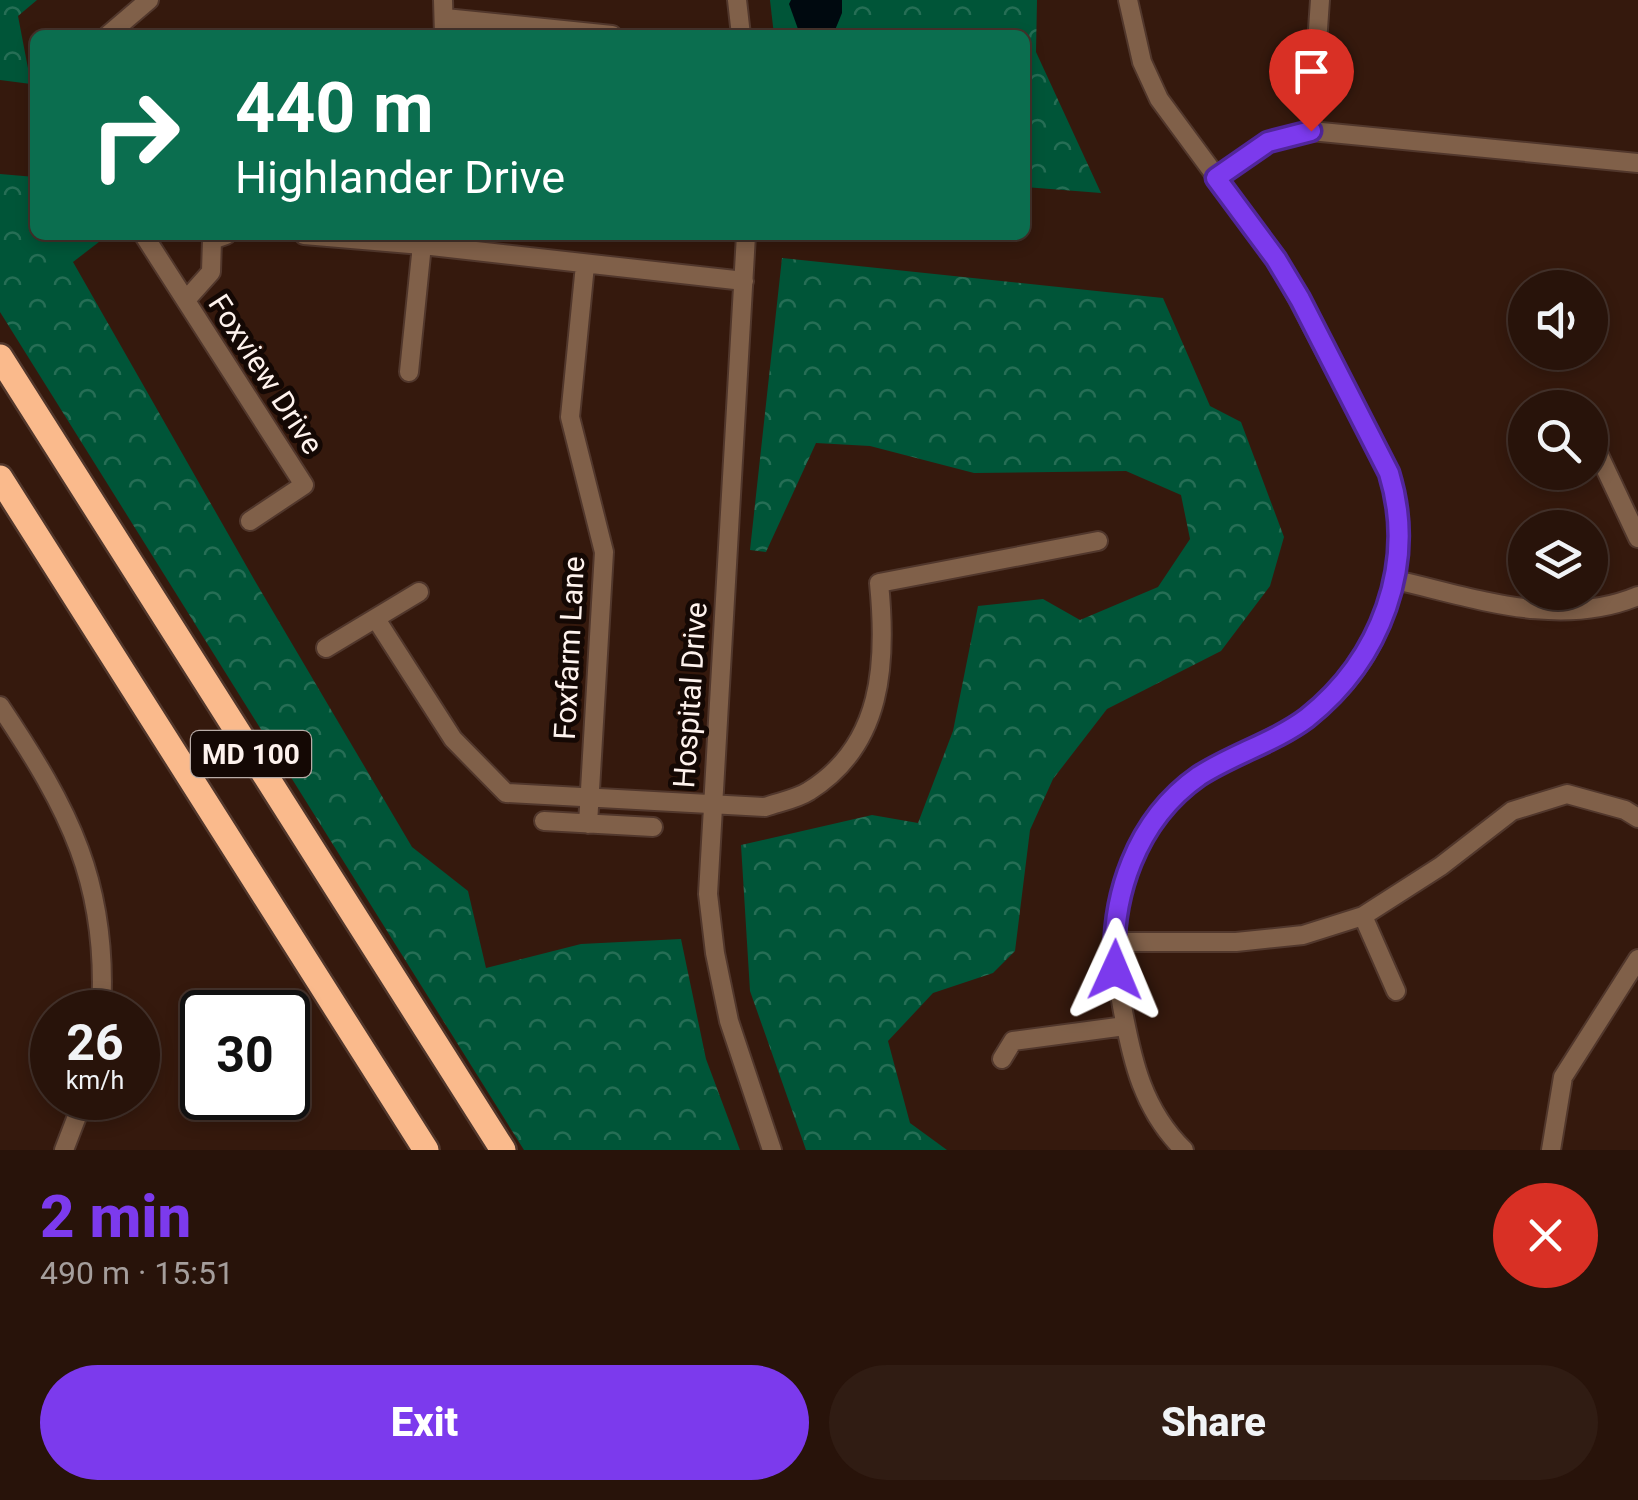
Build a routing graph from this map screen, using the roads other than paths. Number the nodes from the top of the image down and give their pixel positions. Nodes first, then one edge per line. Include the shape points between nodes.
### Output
1 (149, 0) edge
2 (737, 0) edge
3 (1128, 0) edge
4 (1320, 0) edge
5 (444, 18) edge
6 (115, 30) edge
7 (563, 30) edge
8 (740, 30) edge
9 (1311, 131) junction
10 (1638, 163) edge
11 (1216, 178) junction
12 (146, 240) edge
13 (212, 240) edge
14 (423, 240) edge
15 (746, 240) edge
16 (585, 266) junction
17 (744, 281) junction
18 (186, 300) junction
19 (0, 357) edge
20 (409, 372) dead end
21 (1608, 474) edge
22 (0, 478) edge
23 (250, 520) dead end
24 (1638, 538) edge
25 (1098, 541) dead end
26 (1396, 580) junction
27 (419, 592) dead end
28 (1638, 596) edge
29 (376, 619) junction
30 (326, 648) dead end
31 (0, 706) edge
32 (589, 798) junction
33 (710, 804) junction
34 (1638, 818) edge
35 (544, 821) dead end
36 (588, 824) junction
37 (653, 827) dead end
38 (1363, 916) junction
39 (1113, 942) junction
40 (1638, 958) edge
41 (101, 990) edge
42 (1396, 991) dead end
43 (1125, 1026) junction
44 (1002, 1058) dead end
45 (76, 1120) edge
46 (64, 1150) edge
47 (426, 1150) edge
48 (503, 1150) edge
49 (772, 1150) edge
50 (1184, 1150) edge
51 (1550, 1150) edge

1 - 6 street
2 - 8 street
3 - 11 street via 1142,62 1159,99
4 - 9 street
5 - 7 street
9 - 10 street
9 - 11 street via 1268,142
11 - 26 street via 1300,299 1389,473 1398,513
12 - 18 street, Foxview Drive
13 - 18 street via 211,272
14 - 16 street
14 - 20 street
15 - 17 street, Hospital Drive
16 - 17 street
16 - 32 street, Foxfarm Lane via 570,417 604,552
17 - 33 street, Hospital Drive
18 - 23 street, Foxview Drive via 304,485
19 - 48 highway, MD 100
21 - 24 street
22 - 47 highway, MD 100
25 - 33 street via 879,584 879,676 870,724 842,766 806,794 765,806
26 - 28 street via 1556,612
26 - 39 street via 1369,644 1326,701 1304,720 1199,776 1149,827 1126,874
27 - 29 street
29 - 30 street
29 - 32 street via 452,739 506,793
31 - 41 street via 60,802 84,859 101,932
32 - 33 street
32 - 36 street, Foxfarm Lane
33 - 49 street, Hospital Drive via 708,894 715,953 729,1021
34 - 38 street via 1567,794 1512,811
35 - 36 street
36 - 37 street
38 - 39 street via 1303,935 1236,942
38 - 42 street
39 - 43 street
40 - 51 street via 1563,1077
43 - 44 street via 1013,1041
43 - 50 street via 1140,1088 1155,1118
45 - 46 street

